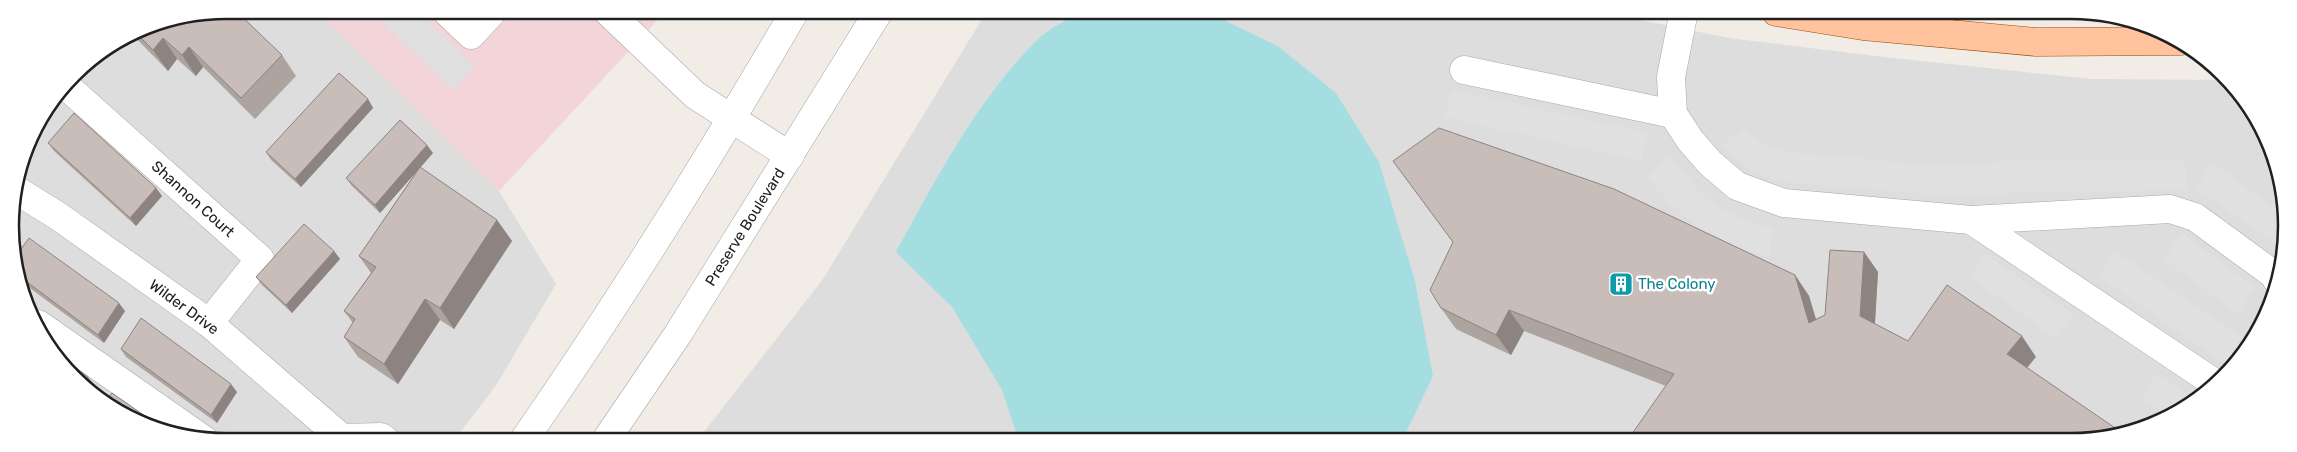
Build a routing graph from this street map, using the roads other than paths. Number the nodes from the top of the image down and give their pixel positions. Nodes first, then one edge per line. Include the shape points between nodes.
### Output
1 (454, 19) edge
2 (486, 19) edge
3 (615, 19) edge
4 (790, 19) edge
5 (874, 19) edge
6 (1682, 19) edge
7 (1820, 19) edge
8 (2165, 41) edge
9 (1464, 70) dead end
10 (70, 89) edge
11 (1673, 114) junction
12 (732, 118) junction
13 (790, 156) junction
14 (22, 194) edge
15 (1971, 220) junction
16 (2272, 274) edge
17 (209, 323) junction
18 (47, 331) edge
19 (2210, 380) edge
20 (189, 429) edge
21 (335, 433) edge
22 (529, 433) edge
23 (611, 433) edge

1 - 2 street via 471,35
3 - 12 street via 695,95
4 - 12 street
5 - 13 street, Preserve Boulevard
6 - 11 street via 1671,77
7 - 8 main road via 2036,42
9 - 11 street
10 - 17 street, Shannon Court via 260,259
11 - 15 street via 1710,163 1737,186 1784,204
12 - 13 street
12 - 22 street
13 - 23 street, Preserve Boulevard via 678,334
14 - 17 street, Wilder Drive
15 - 16 street via 2170,209 2195,217
15 - 19 street
17 - 21 street, Wilder Drive
18 - 20 street

